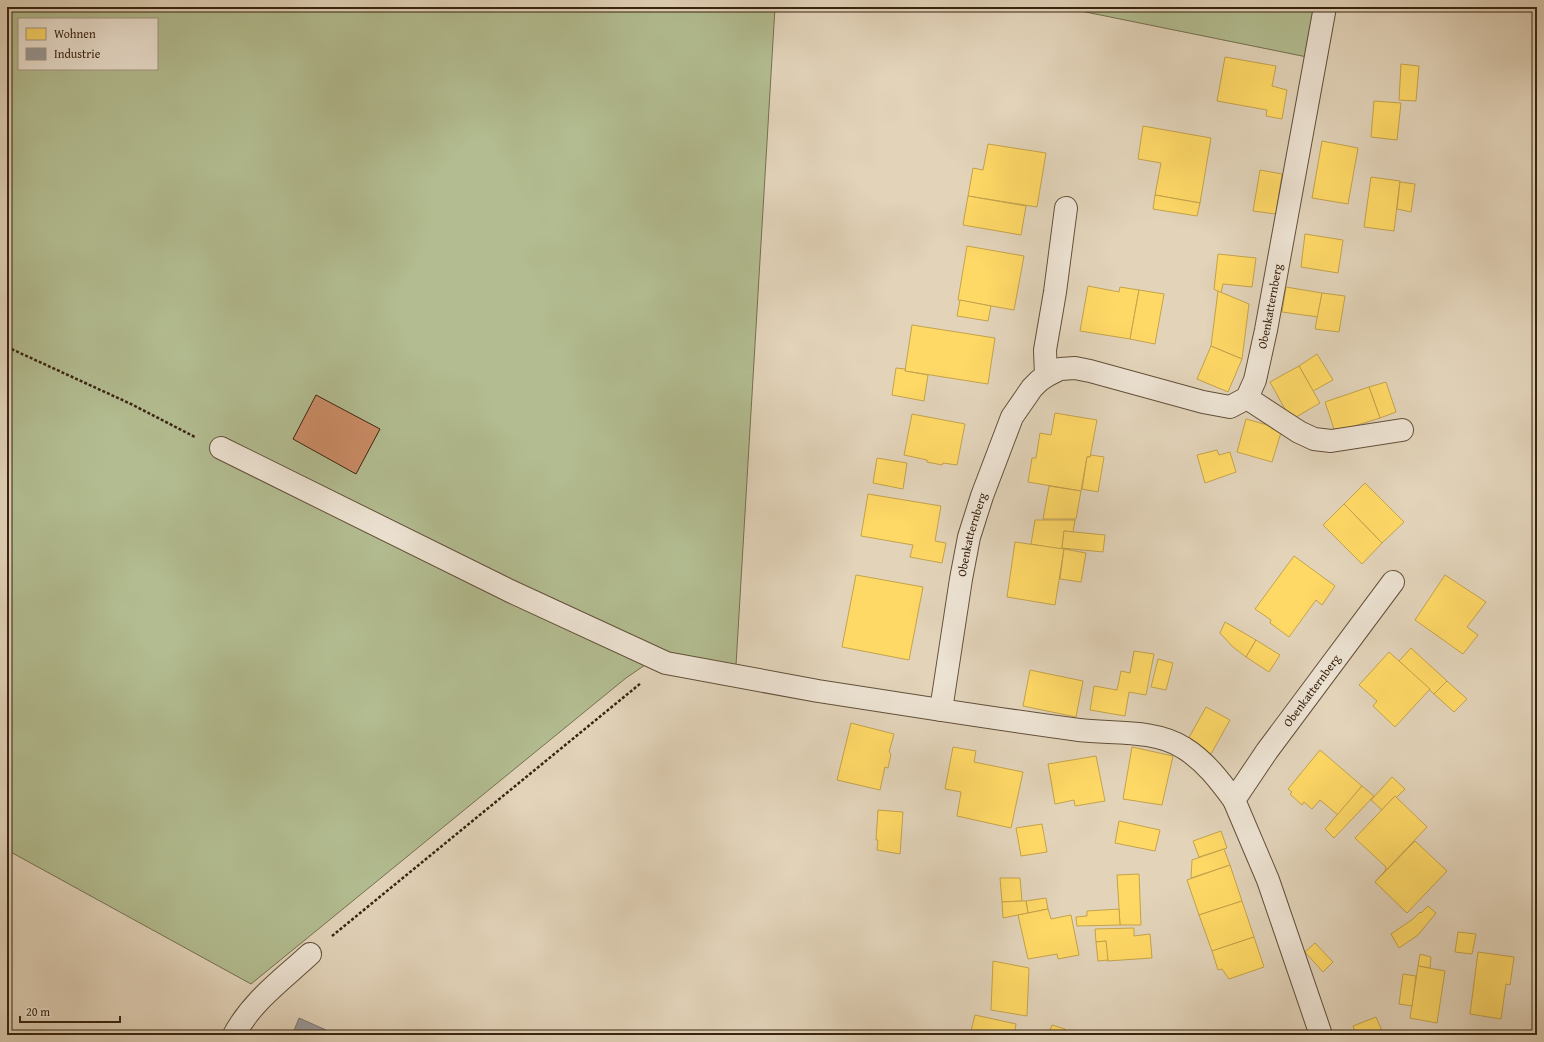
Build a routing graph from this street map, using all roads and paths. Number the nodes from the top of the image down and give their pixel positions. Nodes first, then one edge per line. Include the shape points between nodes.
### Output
1 (1325, 7) edge
2 (1066, 208) dead end
3 (7, 347) edge
4 (1046, 376) junction
5 (1247, 398) junction
6 (1402, 430) dead end
7 (221, 448) joint
8 (1393, 582) dead end
9 (666, 663) junction
10 (940, 710) junction
11 (1234, 800) junction
12 (310, 954) joint
13 (234, 1035) edge
14 (1321, 1035) edge

1 - 5 street, Obenkatternberg via 1266,330 1255,380
2 - 4 street via 1045,350
3 - 7 path
4 - 5 street, Obenkatternberg via 1060,369 1075,368 1209,404 1230,407
4 - 10 street, Obenkatternberg via 1038,380 1012,417 976,514 962,572
5 - 6 street via 1314,439 1331,441
7 - 9 street via 510,591
8 - 11 street, Obenkatternberg via 1267,751
9 - 10 street
9 - 12 path
10 - 11 street via 1070,729 1153,736 1183,747 1192,754 1210,770
11 - 14 street via 1268,880
12 - 13 street via 248,1011

